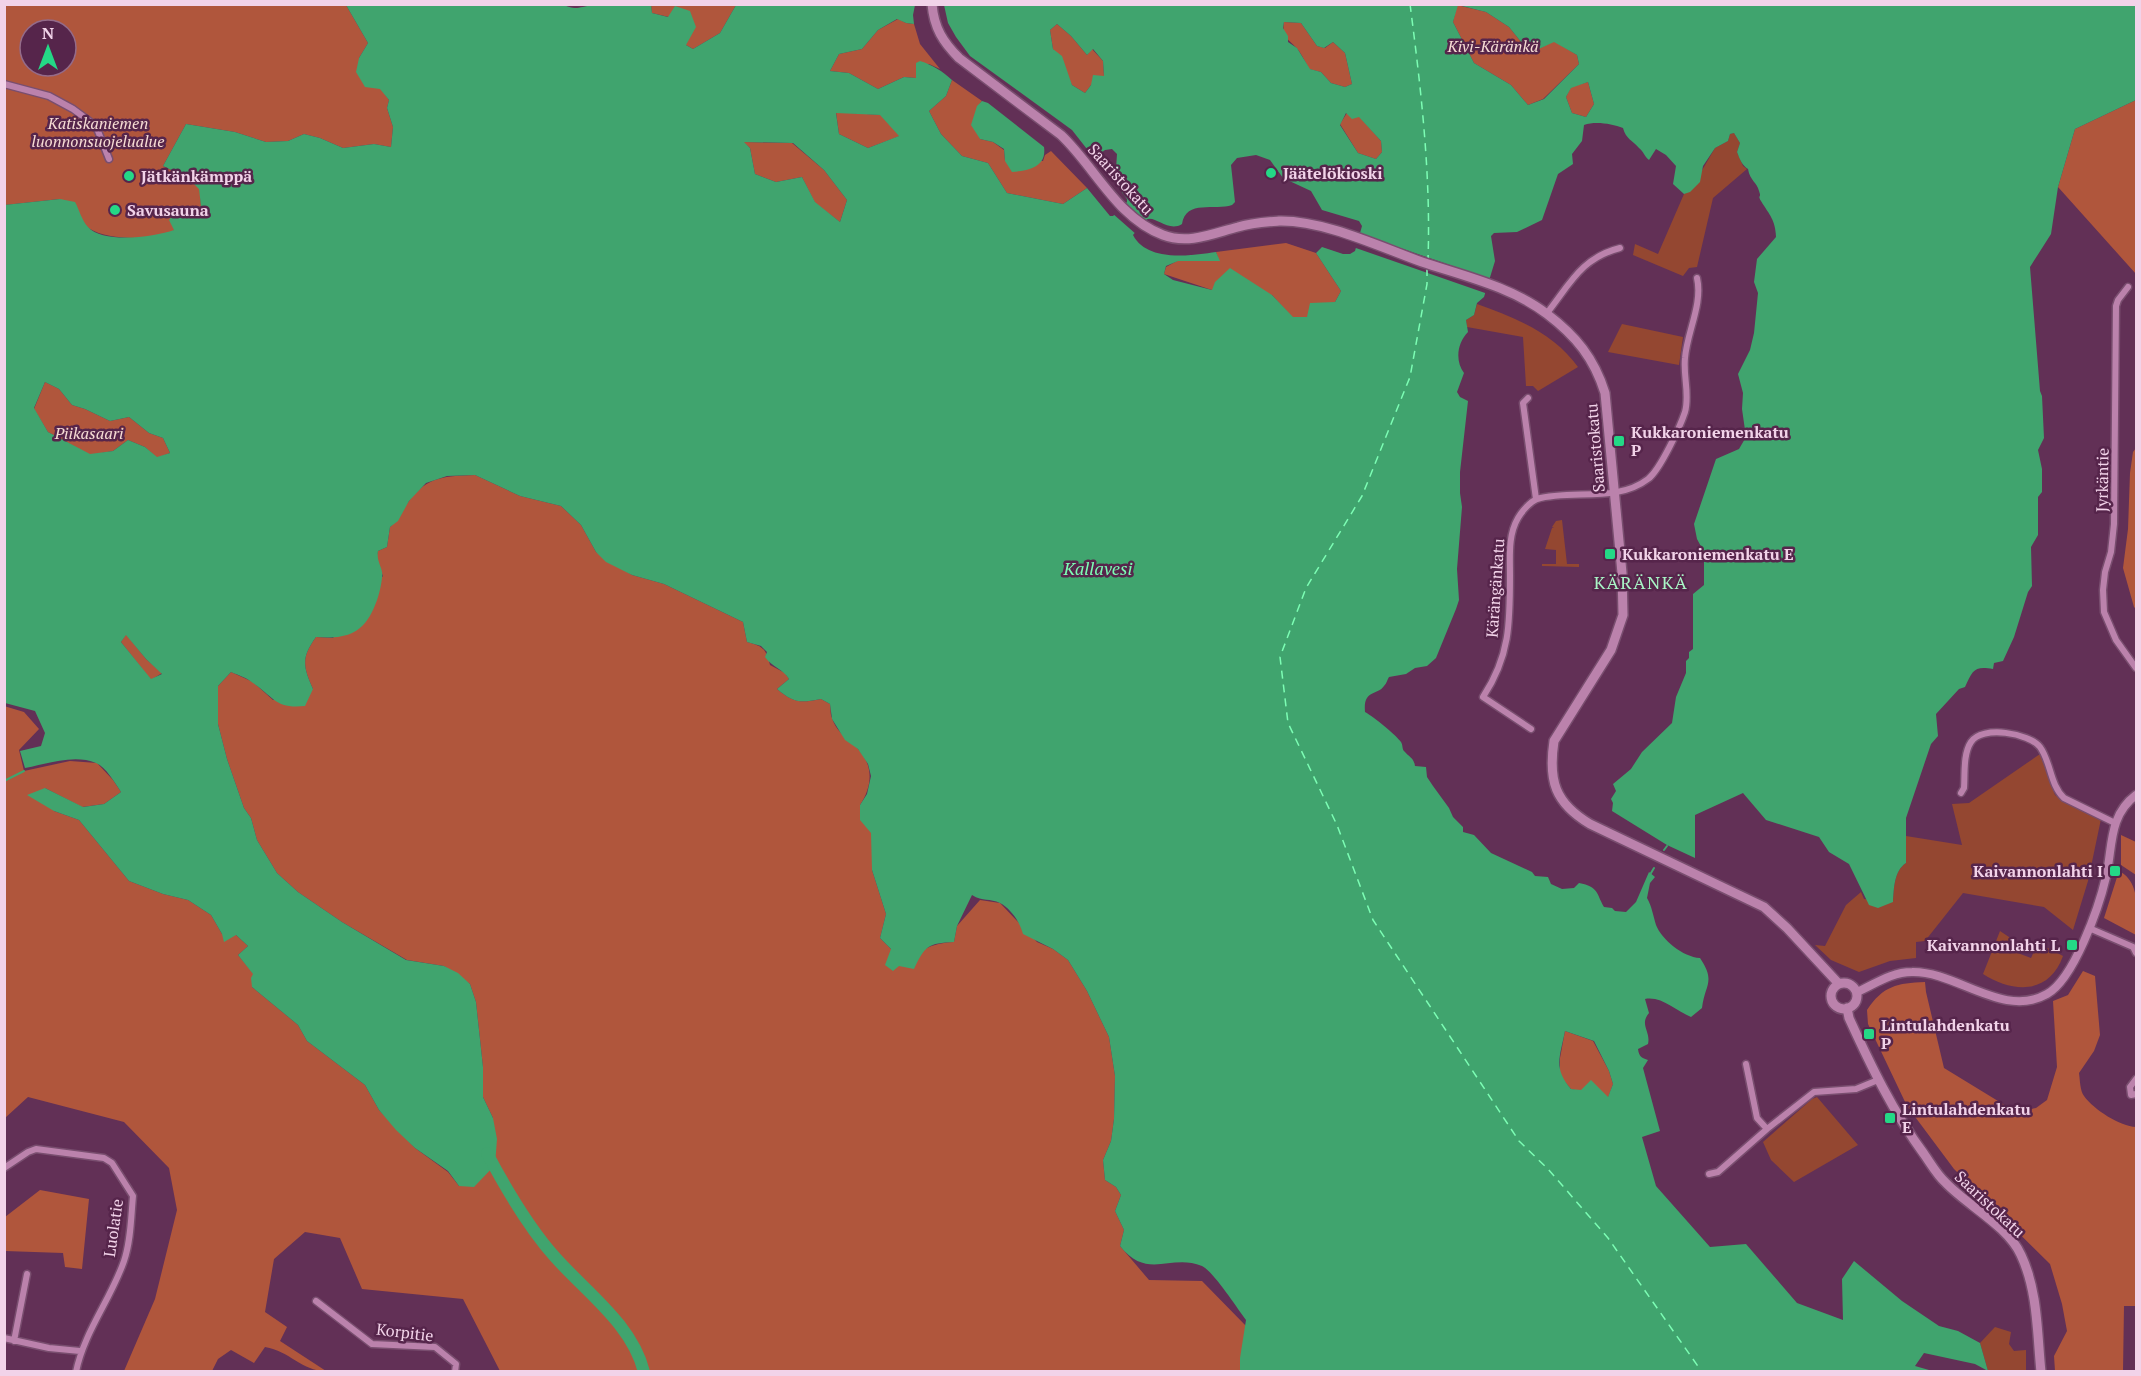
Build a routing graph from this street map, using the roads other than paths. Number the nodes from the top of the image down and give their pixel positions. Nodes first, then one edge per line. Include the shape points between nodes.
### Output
1 (932, 8) edge
2 (4, 84) edge
3 (109, 159) dead end
4 (1620, 248) dead end
5 (1697, 278) dead end
6 (2128, 287) dead end
7 (1547, 313) junction
8 (1528, 398) dead end
9 (1614, 492) junction
10 (1536, 500) junction
11 (2136, 668) edge
12 (1531, 729) dead end
13 (1961, 793) dead end
14 (2136, 795) edge
15 (2115, 823) junction
16 (2089, 928) junction
17 (2136, 953) edge
18 (1839, 984) junction
19 (1857, 992) junction
20 (1847, 1008) junction
21 (1746, 1064) dead end
22 (2136, 1079) edge
23 (1878, 1080) junction
24 (2136, 1094) edge
25 (1767, 1129) junction
26 (4, 1168) edge
27 (1709, 1174) dead end
28 (27, 1274) dead end
29 (316, 1301) dead end
30 (4, 1338) edge
31 (14, 1341) junction
32 (80, 1351) junction
33 (76, 1371) edge
34 (455, 1371) edge
35 (2041, 1371) edge

1 - 7 main road, Saaristokatu via 945,44 1072,145 1117,201 1146,228 1167,237 1188,239 1278,221 1311,224 1515,294
2 - 3 street via 49,96 73,109 96,126
4 - 7 street via 1586,263
5 - 9 street via 1699,287 1685,356 1685,412 1658,468 1639,485
6 - 11 street, Jyrkäntie via 2116,306 2114,524 2103,590 2109,626
7 - 9 main road, Saaristokatu via 1581,345 1598,371 1605,393
8 - 10 street via 1523,403
9 - 10 street
9 - 18 main road, Saaristokatu via 1623,615 1611,650 1554,741 1554,780 1559,795 1570,810 1590,824 1764,907
10 - 12 street, Kärängänkatu via 1517,518 1511,536 1507,636 1496,677 1483,697
13 - 15 street via 1967,749 1974,738 1990,732 2006,733 2036,743 2064,798
14 - 15 street
15 - 16 street via 2105,879
16 - 17 street via 2133,947
16 - 19 street via 2066,976 2036,999 2003,999 1938,975 1911,972 1885,978
18 - 19 main road via 1850,984
18 - 20 main road via 1832,998 1839,1007
19 - 20 main road via 1854,1004
20 - 23 main road, Saaristokatu
21 - 25 street via 1757,1118
22 - 24 street via 2130,1087 2131,1095
23 - 25 street via 1856,1089 1814,1092
23 - 35 main road, Saaristokatu via 1908,1132 1944,1182 2008,1236 2020,1252 2033,1294
25 - 27 street via 1718,1172
26 - 32 street, Luolatie via 36,1149 104,1158 112,1163 133,1196 125,1258
28 - 31 street
29 - 34 street, Korpitie via 372,1344 435,1347 456,1364
30 - 31 street
31 - 32 street
32 - 33 street, Luolatie

